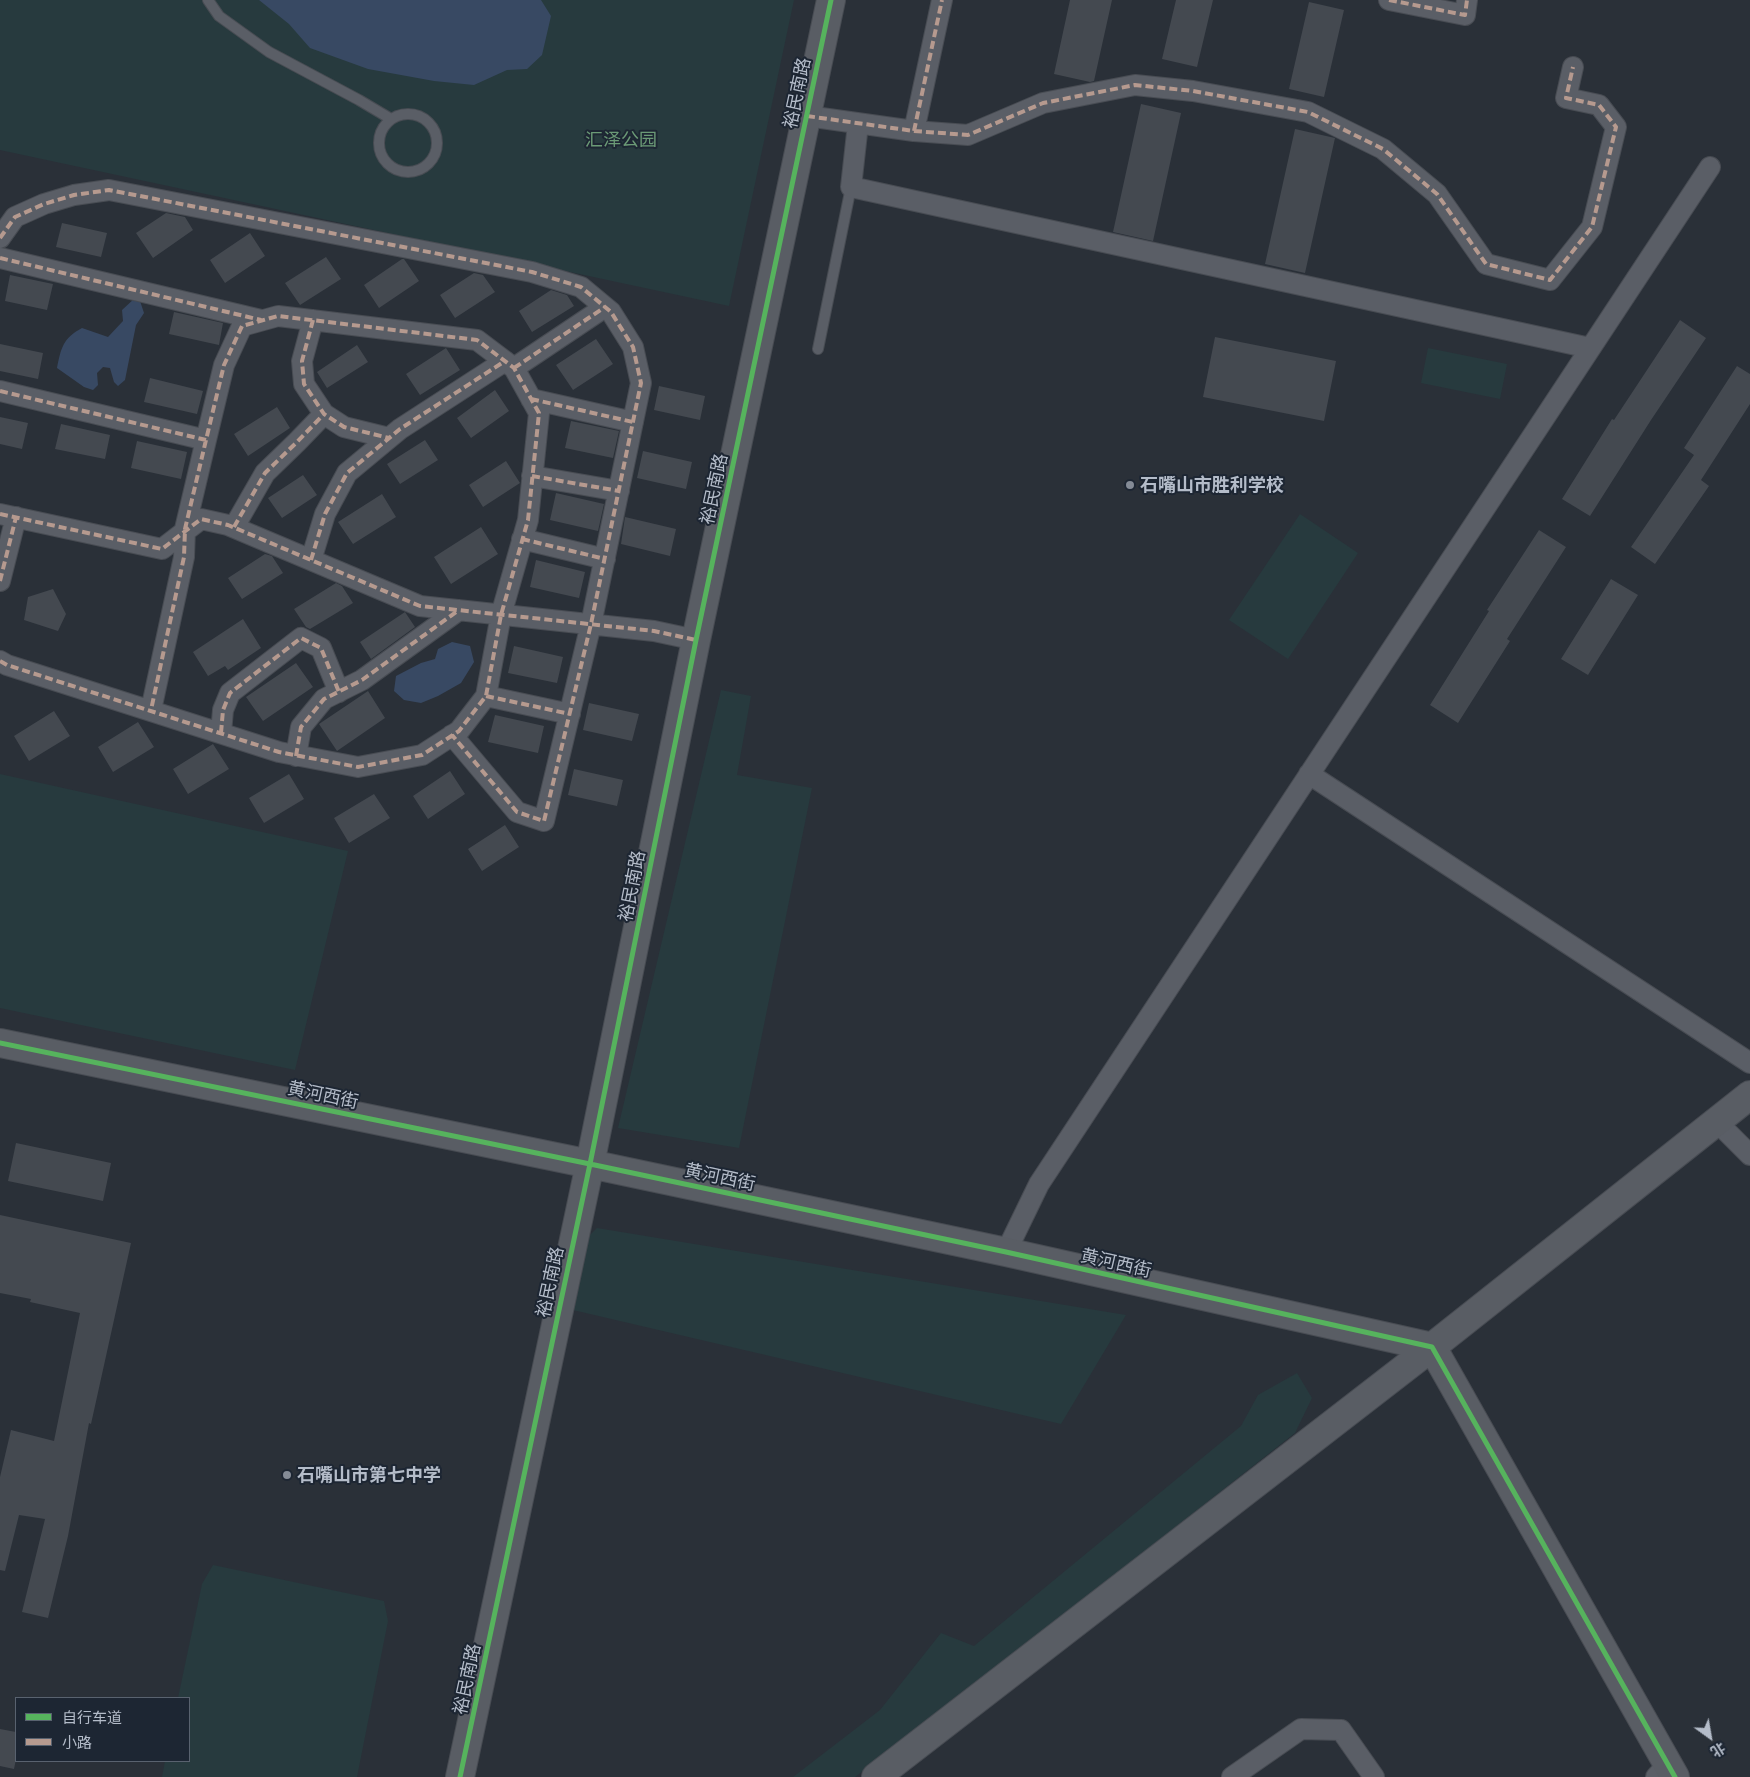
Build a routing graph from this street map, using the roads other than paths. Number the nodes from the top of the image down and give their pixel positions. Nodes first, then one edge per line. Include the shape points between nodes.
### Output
1 (208, 0) edge
2 (831, 0) edge
3 (942, 0) edge
4 (1389, 0) edge
5 (1467, 0) edge
6 (1573, 67) dead end
7 (806, 116) junction
8 (391, 119) junction
9 (858, 124) junction
10 (914, 131) junction
11 (1710, 167) dead end
12 (850, 187) junction
13 (0, 238) edge
14 (0, 258) edge
15 (605, 307) junction
16 (263, 320) junction
17 (313, 320) junction
18 (1590, 348) junction
19 (818, 349) dead end
20 (510, 365) junction
21 (0, 391) edge
22 (531, 399) junction
23 (324, 414) junction
24 (633, 422) junction
25 (389, 438) junction
26 (206, 440) junction
27 (532, 476) junction
28 (619, 491) junction
29 (8, 516) edge
30 (234, 527) junction
31 (185, 529) junction
32 (522, 539) junction
33 (605, 559) junction
34 (312, 560) junction
35 (0, 581) edge
36 (459, 610) junction
37 (501, 615) junction
38 (591, 624) junction
39 (696, 640) junction
40 (0, 661) edge
41 (339, 692) junction
42 (486, 696) junction
43 (152, 710) junction
44 (570, 714) junction
45 (221, 734) junction
46 (452, 735) junction
47 (296, 756) junction
48 (1309, 774) junction
49 (0, 1043) edge
50 (1750, 1063) edge
51 (1750, 1095) edge
52 (1716, 1121) junction
53 (1750, 1154) edge
54 (590, 1164) junction
55 (1006, 1252) junction
56 (1432, 1347) junction
57 (1666, 1773) edge
58 (460, 1777) edge
59 (876, 1777) edge
60 (1232, 1777) edge
61 (1374, 1777) edge

1 - 8 lane via 219,16 268,52
2 - 7 street, 裕民南路
3 - 10 street
4 - 5 street via 1465,15
6 - 10 street via 1566,98 1599,105 1616,126 1592,227 1550,280 1486,264 1437,194 1383,149 1308,112 1193,91 1135,85 1043,103 968,135
7 - 9 street
7 - 39 street, 裕民南路
8 - 8 lane via 381,132 378,143 387,164 408,172 430,164 438,142 429,121 408,113
9 - 10 street
9 - 12 street
11 - 18 street
12 - 18 street
12 - 19 lane
13 - 15 street via 15,217 44,204 109,190 532,272 581,288
14 - 16 street
15 - 20 street
15 - 24 street via 633,347 641,382
16 - 17 street via 278,316
16 - 26 street via 242,326 224,365
17 - 20 street via 477,340
17 - 23 street via 302,361 304,384
18 - 48 street
20 - 22 street
20 - 25 street
21 - 26 street
22 - 24 street
22 - 27 street via 539,413
23 - 25 street via 344,427
23 - 30 street via 265,473
24 - 28 street
25 - 34 street via 347,473 325,514
26 - 31 street
27 - 28 street
27 - 32 street via 528,520
28 - 33 street
29 - 31 street via 162,549
29 - 35 street
30 - 31 street via 201,519
30 - 34 street
31 - 43 street via 184,557
32 - 33 street
32 - 37 street
33 - 38 street
34 - 36 street via 420,606
36 - 37 street
36 - 41 street via 362,680
37 - 38 street
37 - 42 street
38 - 39 street via 654,631
38 - 44 street
39 - 54 street, 裕民南路
40 - 43 street
41 - 45 street via 321,648 301,638 230,693
41 - 47 street via 324,699 301,728
42 - 44 street
42 - 46 street
43 - 45 street
44 - 46 street via 544,821 517,812
45 - 47 street
46 - 47 street via 422,755 358,768
48 - 50 street
48 - 55 street via 1039,1184
49 - 54 street, 黄河西街
51 - 52 street
52 - 53 street
52 - 56 street
54 - 55 street, 黄河西街
54 - 58 street, 裕民南路
55 - 56 street, 黄河西街
56 - 57 street
56 - 59 street
60 - 61 street via 1301,1729 1341,1730

